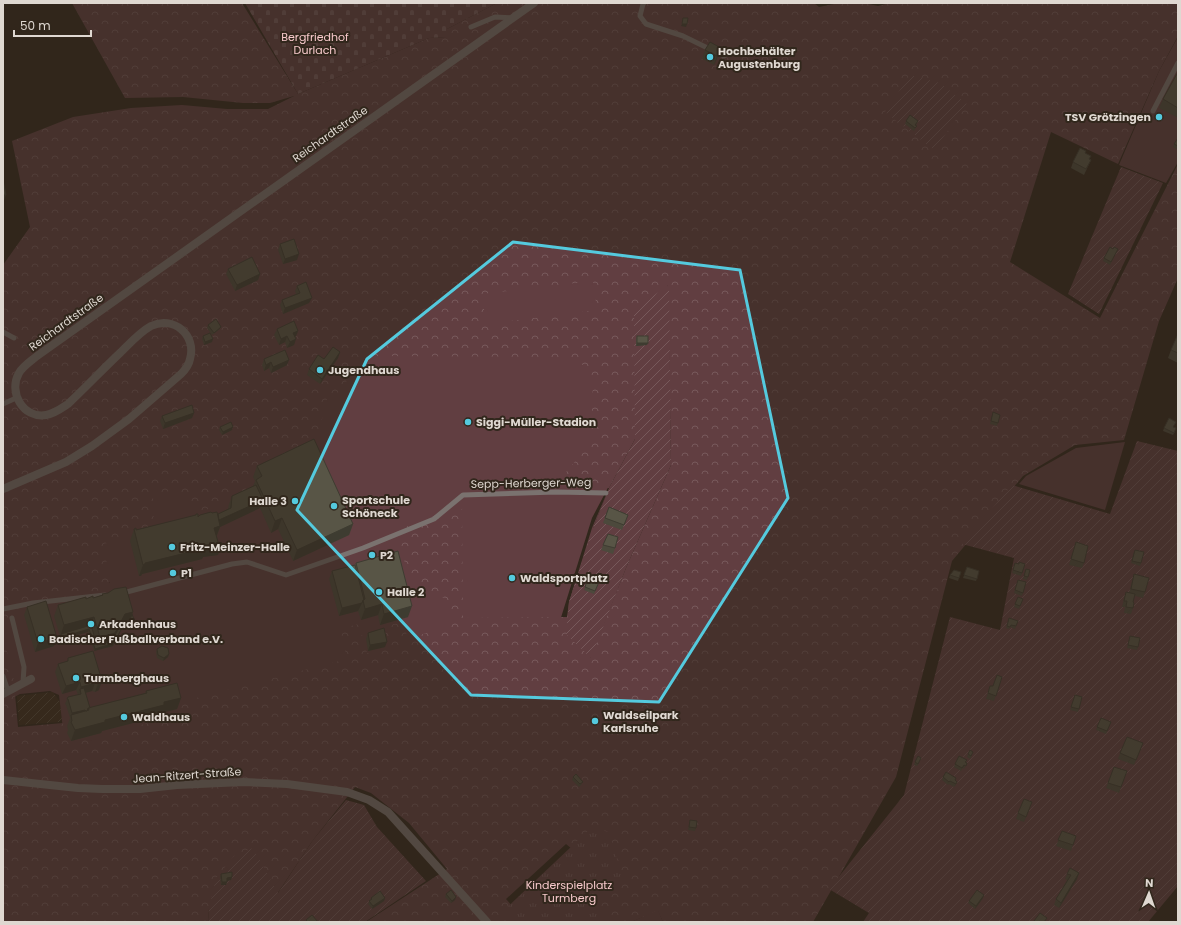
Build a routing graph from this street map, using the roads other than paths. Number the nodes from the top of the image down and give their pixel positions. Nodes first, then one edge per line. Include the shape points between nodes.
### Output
1 (534, 3) edge
2 (644, 3) edge
3 (514, 18) junction
4 (471, 27) dead end
5 (724, 56) dead end
6 (1178, 63) edge
7 (1153, 111) dead end
8 (3, 332) edge
9 (14, 338) dead end
10 (16, 398) junction
11 (3, 404) edge
12 (3, 489) edge
13 (606, 493) dead end
14 (119, 593) edge
15 (112, 594) edge
16 (3, 610) edge
17 (12, 618) dead end
18 (3, 676) edge
19 (27, 681) joint
20 (5, 692) edge
21 (3, 780) edge
22 (487, 922) edge

1 - 3 street, Reichardtstraße
2 - 5 lane via 640,16 646,24 683,36
3 - 4 lane via 495,17
3 - 10 street, Reichardtstraße via 37,356 25,366 15,382
6 - 7 lane
8 - 9 lane
10 - 11 lane
10 - 12 street via 26,410 39,415 47,416 60,410 144,331 158,324 178,326 190,343 190,359 181,374 110,433 66,462
13 - 14 lane, Sepp-Herberger-Weg via 463,495 434,519 286,575 247,562
15 - 16 lane via 33,603
17 - 19 lane
18 - 20 lane
19 - 20 street
21 - 22 street, Jean-Ritzert-Straße via 78,788 140,790 177,785 243,782 287,784 360,795 388,812

